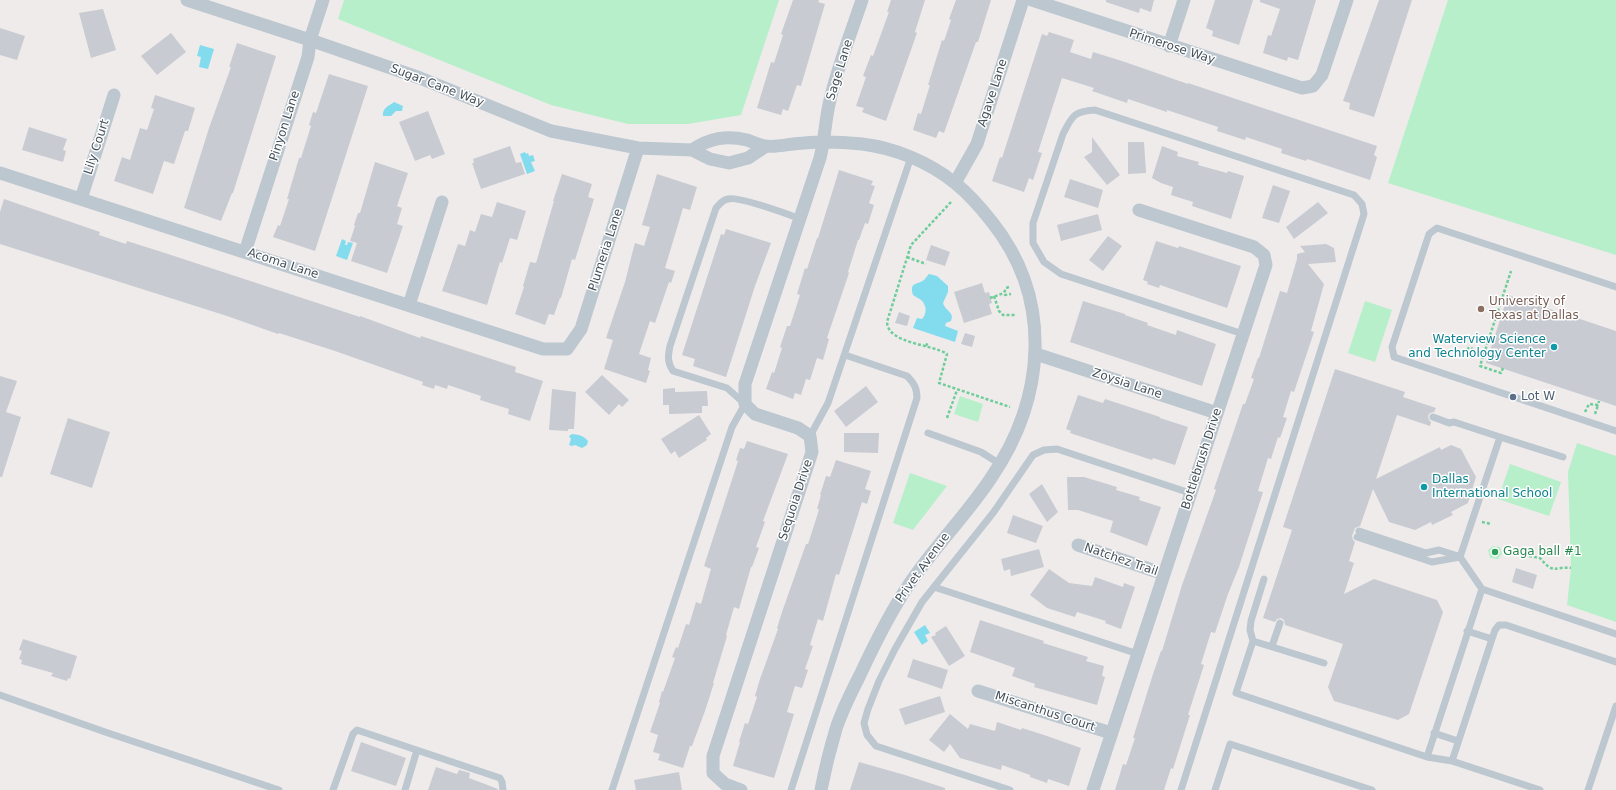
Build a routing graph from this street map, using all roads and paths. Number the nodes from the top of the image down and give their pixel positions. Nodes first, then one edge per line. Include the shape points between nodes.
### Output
1 (187, 0) edge
2 (323, 0) edge
3 (862, 0) edge
4 (1023, 0) edge
5 (1032, 0) edge
6 (1184, 0) edge
7 (1347, 0) edge
8 (310, 40) junction
9 (1169, 46) junction
10 (114, 95) dead end
11 (825, 141) junction
12 (766, 146) junction
13 (638, 148) junction
14 (692, 150) junction
15 (911, 157) junction
16 (0, 173) edge
17 (955, 183) junction
18 (81, 199) junction
19 (442, 202) dead end
20 (951, 202) dead end
21 (1139, 210) dead end
22 (801, 219) junction
23 (244, 252) junction
24 (907, 257) junction
25 (926, 264) dead end
26 (1511, 271) dead end
27 (1009, 287) dead end
28 (1616, 287) edge
29 (1004, 293) junction
30 (1011, 294) dead end
31 (994, 296) junction
32 (990, 298) dead end
33 (409, 305) junction
34 (1016, 315) dead end
35 (1243, 334) junction
36 (928, 342) dead end
37 (926, 346) junction
38 (567, 349) joint
39 (1472, 350) dead end
40 (1036, 354) junction
41 (845, 355) junction
42 (1484, 355) junction
43 (1502, 368) dead end
44 (956, 390) junction
45 (1599, 400) dead end
46 (745, 404) junction
47 (1589, 404) dead end
48 (1010, 407) dead end
49 (1217, 414) junction
50 (1432, 417) dead end
51 (947, 418) dead end
52 (1616, 431) edge
53 (928, 433) dead end
54 (810, 436) junction
55 (1500, 437) junction
56 (1563, 457) dead end
57 (1000, 464) junction
58 (1190, 493) junction
59 (1358, 534) dead end
60 (1078, 545) dead end
61 (1529, 556) dead end
62 (1460, 557) junction
63 (1571, 568) dead end
64 (1164, 574) junction
65 (1264, 579) dead end
66 (934, 587) junction
67 (1482, 589) junction
68 (1280, 623) dead end
69 (1467, 631) junction
70 (1616, 634) edge
71 (1492, 639) junction
72 (1253, 640) junction
73 (1272, 646) junction
74 (1138, 654) junction
75 (1616, 662) edge
76 (1324, 663) dead end
77 (978, 691) dead end
78 (0, 695) edge
79 (1616, 706) edge
80 (1434, 733) junction
81 (1111, 734) junction
82 (1458, 741) junction
83 (417, 750) junction
84 (1427, 757) junction
85 (1452, 761) junction
86 (279, 790) edge
87 (333, 790) edge
88 (405, 790) edge
89 (503, 790) edge
90 (612, 790) edge
91 (741, 790) edge
92 (791, 790) edge
93 (821, 790) edge
94 (1010, 790) edge
95 (1093, 790) edge
96 (1181, 790) edge
97 (1215, 790) edge
98 (1372, 790) edge
99 (1540, 790) edge
100 (1588, 790) edge

1 - 8 street, Sugar Cane Way
2 - 8 street, Pinyon Lane
3 - 11 street, Sage Lane via 829,103
4 - 17 street, Agave Lane via 976,144
5 - 9 street, Primerose Way
6 - 9 street
7 - 9 street, Primerose Way via 1322,75 1313,86 1294,86
8 - 13 street, Sugar Cane Way via 420,78 551,131
8 - 23 street, Pinyon Lane via 308,57
10 - 18 street, Lily Court
11 - 12 street, Sugar Cane Way
11 - 15 street, Sugar Cane Way via 880,147
11 - 22 street
12 - 14 street, Sugar Cane Way via 729,137 709,140
12 - 14 street, Sugar Cane Way via 748,158 729,163 710,159
13 - 14 street, Sugar Cane Way
13 - 38 street, Plumeria Lane via 581,329
15 - 17 street, Sugar Cane Way
15 - 41 lane
16 - 18 street, Acoma Lane
17 - 40 street, Sugar Cane Way via 993,224 1016,257 1030,299
18 - 23 street, Acoma Lane
19 - 33 street
20 - 24 path via 912,245
21 - 35 street, Bottlebrush Drive via 1254,247 1264,255 1266,265
22 - 46 street via 745,384
22 - 46 lane via 740,200 729,198 721,201 716,208 670,346 668,364 673,371 726,388
23 - 33 street, Acoma Lane
24 - 25 path
24 - 37 path via 887,326 894,336
26 - 42 path
27 - 29 path
28 - 52 lane via 1437,228 1429,234 1392,347 1394,357
29 - 30 path
29 - 31 path
31 - 32 path
31 - 34 path via 1003,315
33 - 38 street, Acoma Lane via 543,349
35 - 49 street, Bottlebrush Drive
35 - 96 lane via 1062,274 1044,262 1033,243 1033,223 1063,134 1070,121 1081,111 1095,110 1354,195 1362,204 1364,214
36 - 37 path
37 - 44 path via 947,354 939,383
39 - 42 path
40 - 49 street, Zoysia Lane
40 - 57 street, Privet Avenue via 1034,377 1024,414
41 - 54 lane via 828,403
41 - 92 lane via 907,376 918,390 918,398
42 - 43 path via 1480,366 1501,373
44 - 48 path
44 - 51 path
45 - 47 path via 1598,405
46 - 54 street via 755,414 798,428
46 - 90 lane via 732,427
49 - 58 street, Bottlebrush Drive
50 - 55 lane
53 - 57 lane via 981,452
54 - 91 street, Sequoia Drive via 812,452 713,756 713,773 725,784
55 - 56 lane
55 - 62 lane
57 - 93 street, Privet Avenue via 921,568 893,610 862,669 837,726
58 - 64 street, Bottlebrush Drive
58 - 66 lane via 1057,449 1044,450 1033,455 993,513
59 - 62 lane via 1432,562
60 - 64 street, Natchez Trail
61 - 63 path via 1540,558 1553,570
62 - 67 lane
64 - 74 street, Bottlebrush Drive
65 - 72 lane via 1251,621
66 - 74 lane
66 - 94 lane via 922,602 879,680 864,723 867,735 876,746
67 - 69 lane
67 - 70 lane
68 - 73 lane
69 - 71 lane
69 - 80 lane
71 - 75 lane via 1498,625 1506,625
71 - 82 lane
72 - 73 lane
72 - 84 lane via 1236,693
73 - 76 lane
74 - 81 street, Bottlebrush Drive
77 - 81 street, Miscanthus Court
78 - 86 lane
79 - 100 lane
80 - 82 lane
80 - 84 lane
81 - 95 street, Bottlebrush Drive
82 - 85 lane
83 - 87 lane via 357,730 353,734
83 - 88 lane
83 - 89 lane via 500,778
84 - 85 lane
85 - 99 lane
97 - 98 lane via 1230,744

